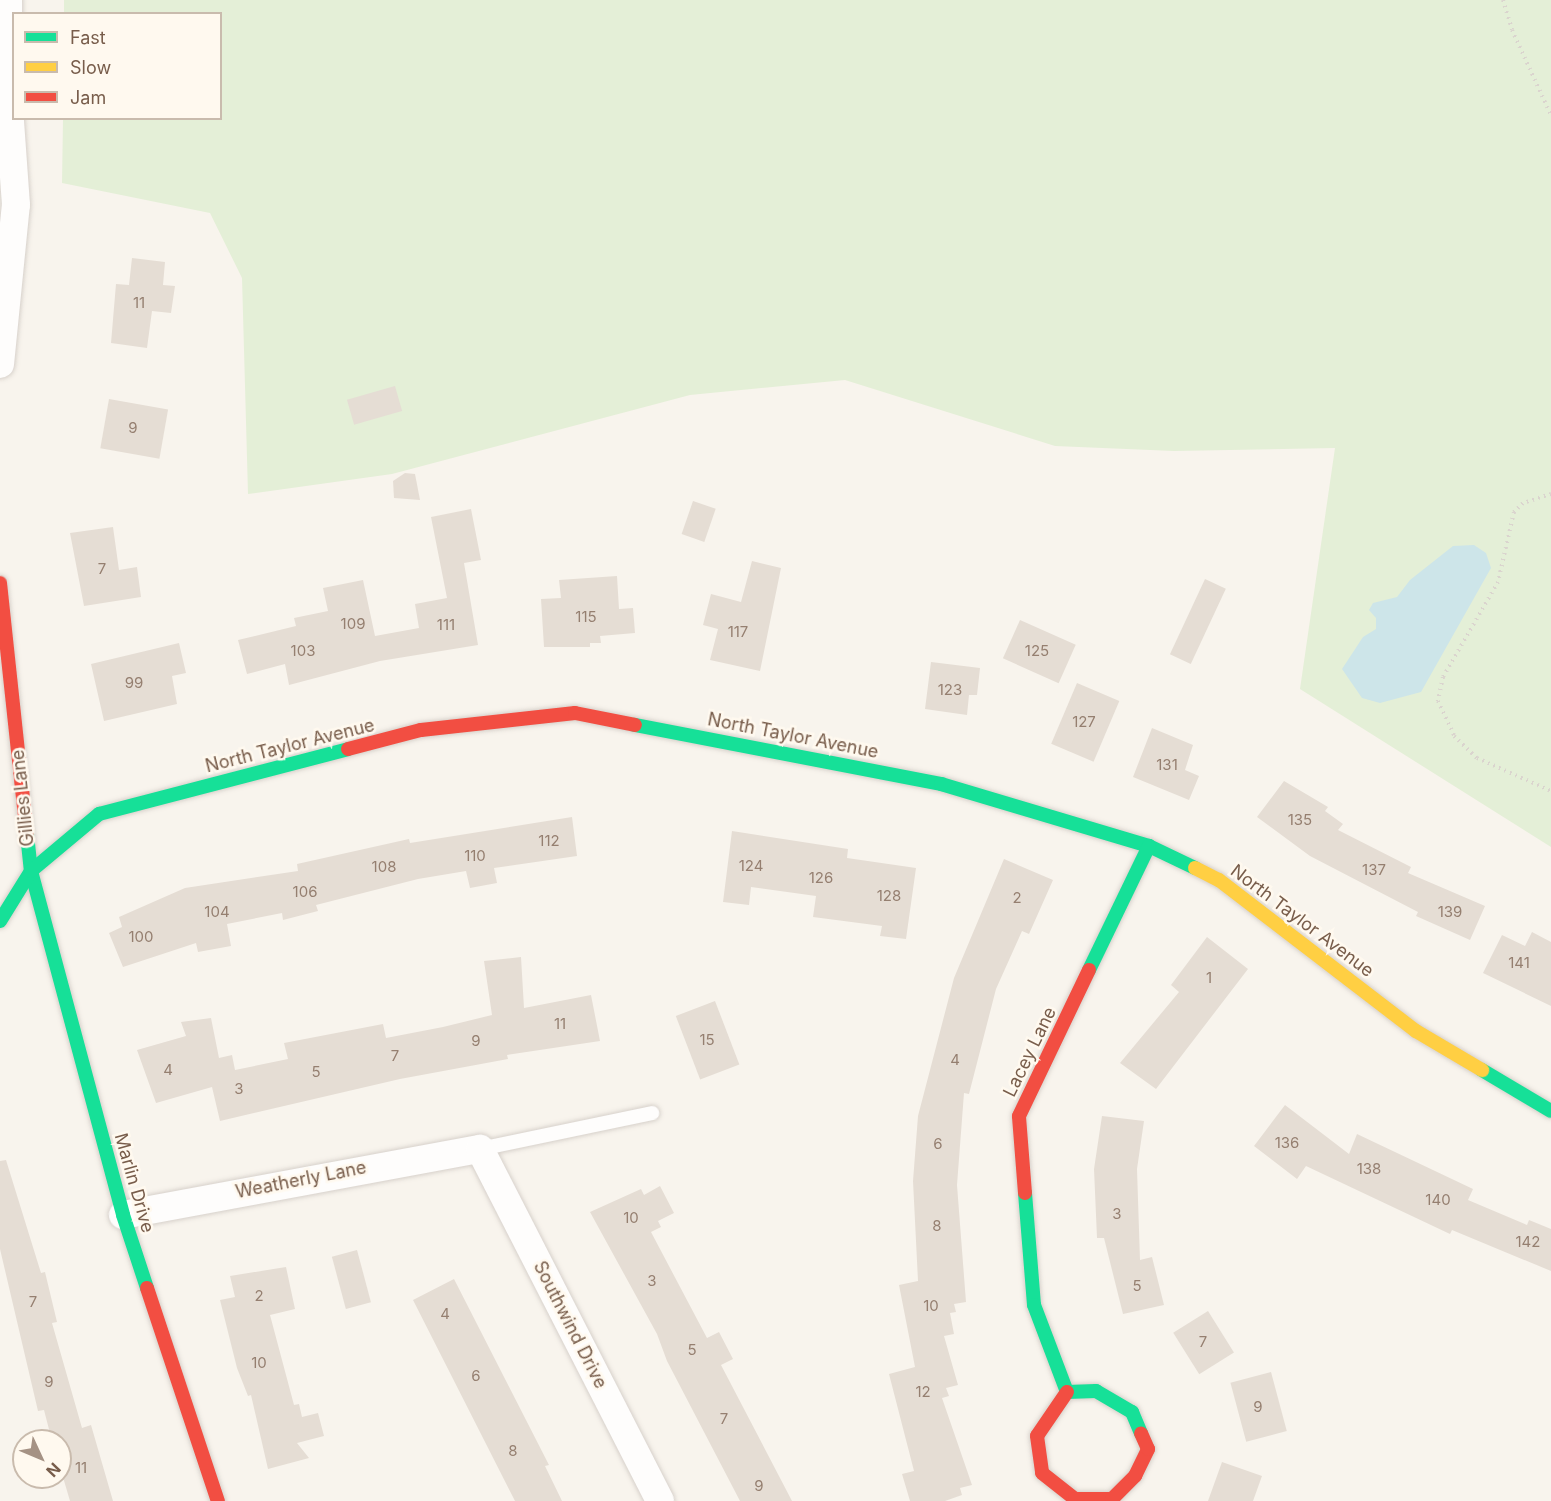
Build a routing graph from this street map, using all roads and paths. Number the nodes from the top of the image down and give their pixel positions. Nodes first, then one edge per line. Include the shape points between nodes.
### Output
1 (8, 0) edge
2 (1503, 0) edge
3 (1551, 115) edge
4 (0, 364) edge
5 (1551, 494) edge
6 (0, 583) edge
7 (1551, 791) edge
8 (1149, 846) junction
9 (31, 871) junction
10 (0, 921) edge
11 (1551, 1111) edge
12 (651, 1113) dead end
13 (480, 1149) junction
14 (123, 1215) junction
15 (1068, 1392) junction
16 (218, 1501) edge
17 (660, 1501) edge

1 - 4 street via 8,94 16,205
2 - 3 path via 1512,30
5 - 7 path via 1523,503 1514,512 1498,582 1443,676 1438,701 1454,736 1477,758
6 - 9 street, Gillies Lane
8 - 9 street, North Taylor Avenue via 941,784 575,713 421,730 99,814
8 - 11 street, North Taylor Avenue via 1219,880 1416,1031
8 - 15 street, Lacey Lane via 1019,1116 1034,1305
9 - 10 street, North Taylor Avenue
9 - 14 street, Marlin Drive
12 - 13 lane
13 - 14 street, Weatherly Lane
13 - 17 street, Southwind Drive
14 - 16 street, Marlin Drive
15 - 15 street via 1096,1391 1132,1412 1148,1449 1135,1476 1112,1499 1075,1500 1042,1473 1038,1436

